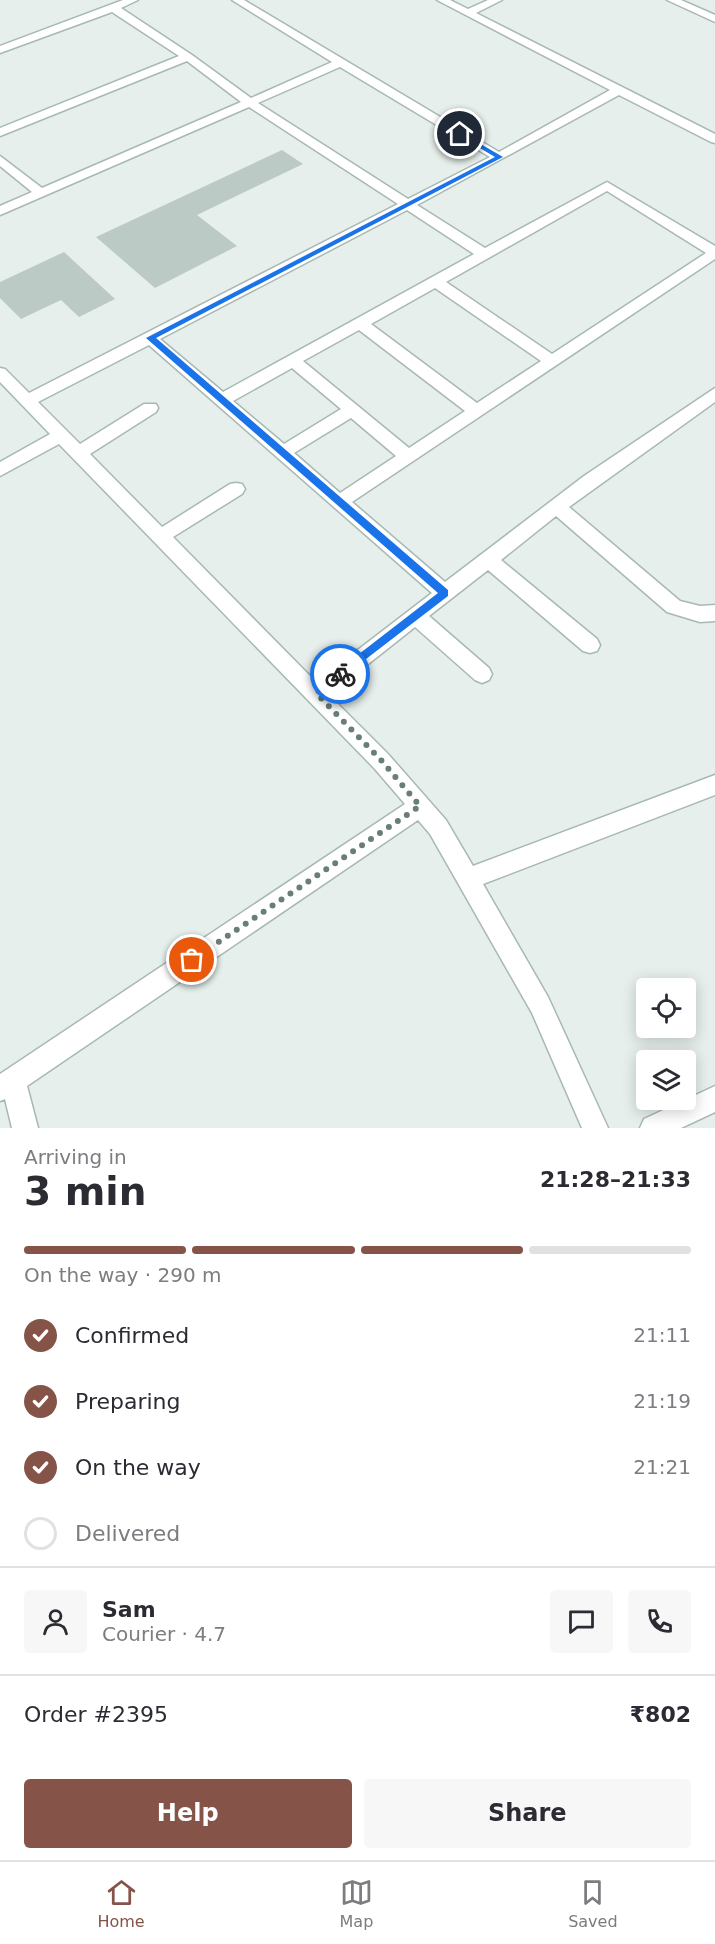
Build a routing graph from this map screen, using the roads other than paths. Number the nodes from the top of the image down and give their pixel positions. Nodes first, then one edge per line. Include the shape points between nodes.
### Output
1 (133, 0) edge
2 (237, 0) edge
3 (442, 0) edge
4 (496, 0) edge
5 (672, 0) edge
6 (113, 8) junction
7 (468, 13) junction
8 (715, 19) edge
9 (0, 38) edge
10 (12, 46) junction
11 (0, 50) edge
12 (188, 57) junction
13 (342, 62) junction
14 (619, 90) junction
15 (249, 102) junction
16 (0, 132) edge
17 (715, 140) edge
18 (500, 157) junction
19 (0, 160) edge
20 (41, 193) junction
21 (408, 205) junction
22 (0, 211) edge
23 (715, 253) edge
24 (484, 254) junction
25 (435, 281) junction
26 (360, 323) junction
27 (150, 338) junction
28 (293, 361) junction
29 (551, 361) junction
30 (0, 373) edge
31 (715, 394) edge
32 (222, 400) junction
33 (28, 401) junction
34 (150, 408) dead end
35 (352, 410) junction
36 (476, 411) junction
37 (61, 435) junction
38 (78, 453) junction
39 (282, 453) junction
40 (408, 456) junction
41 (0, 470) edge
42 (236, 489) dead end
43 (339, 502) junction
44 (557, 507) junction
45 (161, 536) junction
46 (488, 560) junction
47 (445, 593) junction
48 (715, 613) edge
49 (416, 616) junction
50 (590, 645) dead end
51 (482, 674) dead end
52 (316, 693) junction
53 (715, 785) edge
54 (420, 806) junction
55 (468, 879) junction
56 (7, 1085) edge
57 (715, 1099) edge
58 (25, 1128) edge
59 (595, 1128) edge
60 (652, 1128) edge

1 - 6 street
2 - 13 street
3 - 7 street
4 - 7 street
5 - 8 street
6 - 10 street
6 - 12 street
7 - 14 street
9 - 10 street
10 - 11 street
12 - 15 street
12 - 16 street
13 - 15 street
13 - 18 street
14 - 17 street
14 - 18 street
15 - 20 street
15 - 21 street
18 - 21 street
19 - 20 street
20 - 22 street
21 - 24 street
21 - 27 street
23 - 24 street via 607,186
23 - 29 street
24 - 25 street
25 - 26 street
25 - 29 street
26 - 28 street
26 - 36 street
27 - 32 street
27 - 33 street
28 - 32 street
28 - 35 street
29 - 36 street
30 - 33 street
31 - 44 street
32 - 39 street
33 - 37 street
34 - 38 street
35 - 39 street
35 - 40 street
36 - 40 street
37 - 38 street
37 - 41 street
38 - 45 street
39 - 43 street
40 - 43 street
42 - 45 street
43 - 47 street
44 - 46 street
44 - 48 street via 674,607 700,614
45 - 52 street
46 - 47 street
46 - 50 street
47 - 49 street
49 - 51 street
49 - 52 street
52 - 54 street
53 - 55 street
54 - 55 street via 438,827
54 - 56 street
55 - 59 street via 540,1005
56 - 58 street
57 - 60 street

